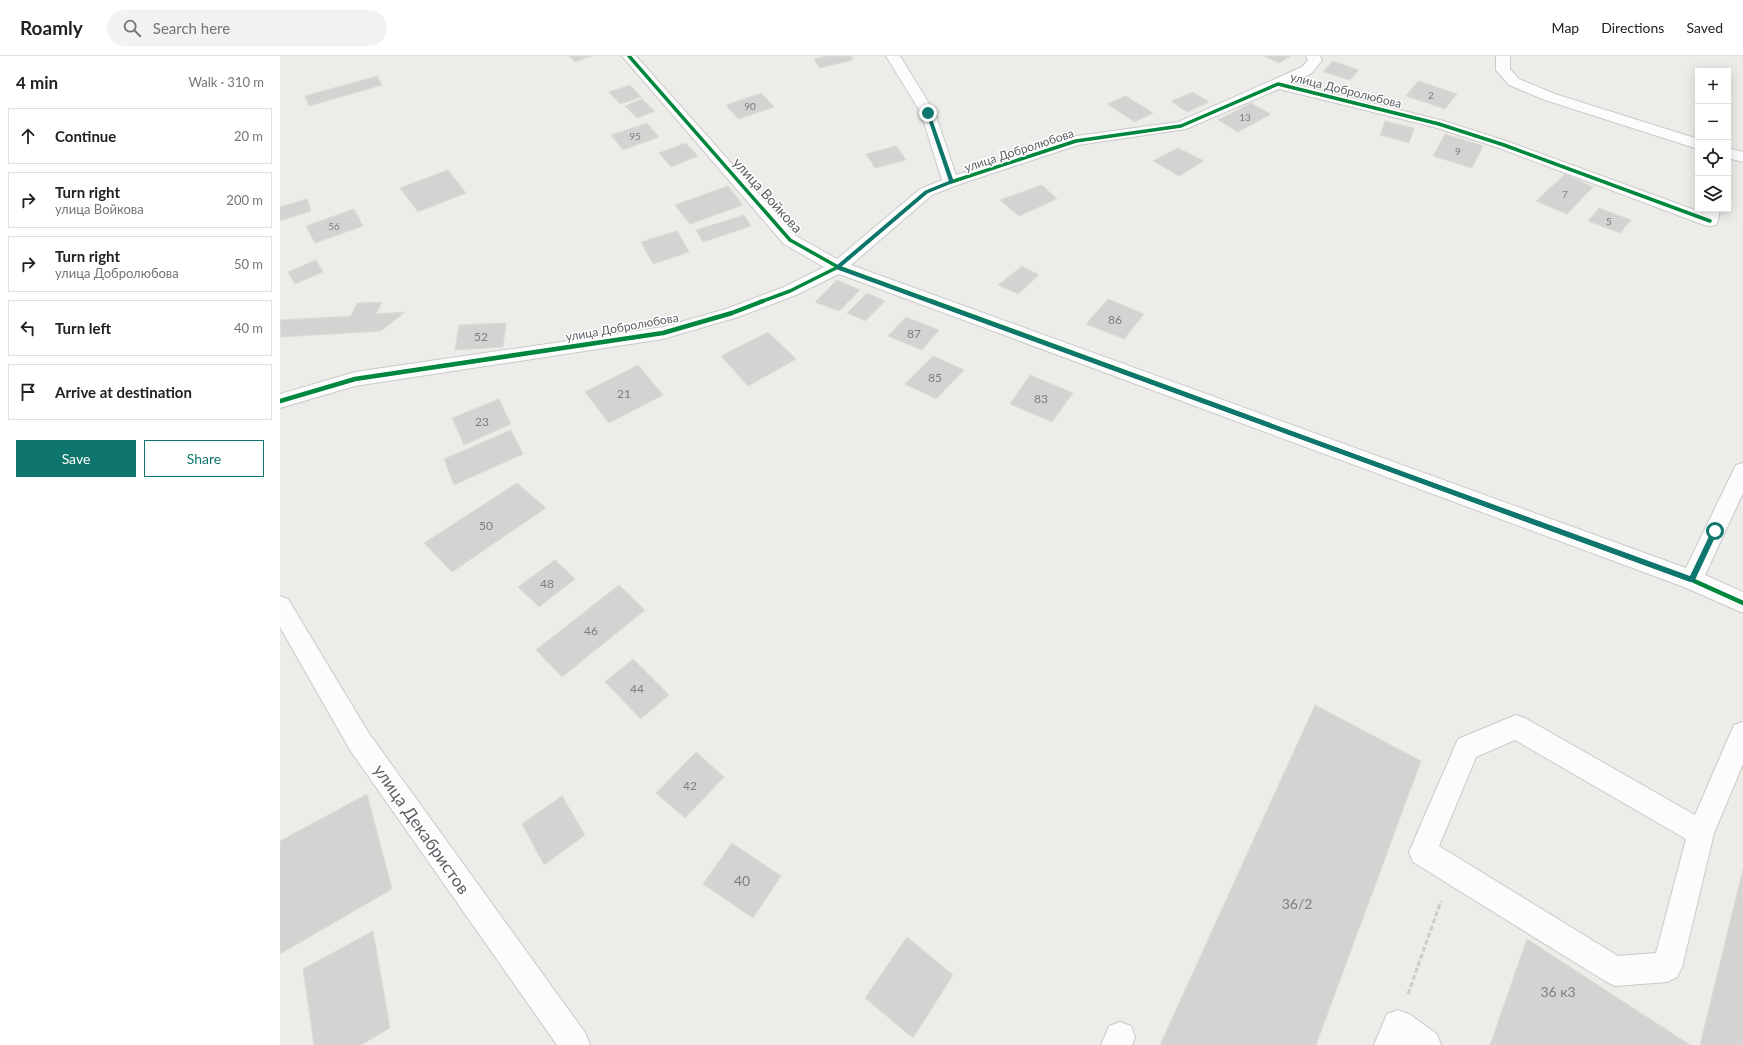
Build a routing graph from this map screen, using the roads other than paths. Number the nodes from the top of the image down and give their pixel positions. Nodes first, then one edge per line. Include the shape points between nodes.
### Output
1 (629, 56) edge
2 (893, 56) edge
3 (1313, 56) edge
4 (1503, 56) edge
5 (1278, 84) junction
6 (1695, 143) edge
7 (1731, 154) edge
8 (1743, 157) edge
9 (951, 182) junction
10 (1711, 215) edge
11 (838, 267) junction
12 (280, 401) edge
13 (1743, 471) edge
14 (1692, 580) junction
15 (1743, 603) edge
16 (280, 606) edge
17 (1743, 734) edge
18 (1701, 833) junction
19 (1394, 1035) edge
20 (575, 1045) edge
21 (1426, 1045) edge

1 - 11 street, улица Войкова via 790,240
2 - 9 street via 928,113
3 - 5 street via 1315,60 1307,70
4 - 6 street via 1502,70 1514,82 1550,97
5 - 9 street, улица Добролюбова via 1181,126 1076,141
5 - 10 street, улица Добролюбова via 1439,124
7 - 8 street
9 - 11 street, улица Добролюбова via 926,192
11 - 12 street, улица Добролюбова via 790,291 732,313 663,333 355,379
11 - 14 street, улица Войкова
13 - 14 street
14 - 15 street, улица Войкова
16 - 20 street, улица Декабристов via 359,741
17 - 18 street
18 - 18 street via 1667,967 1615,971 1423,852 1467,748 1516,726
19 - 21 street

